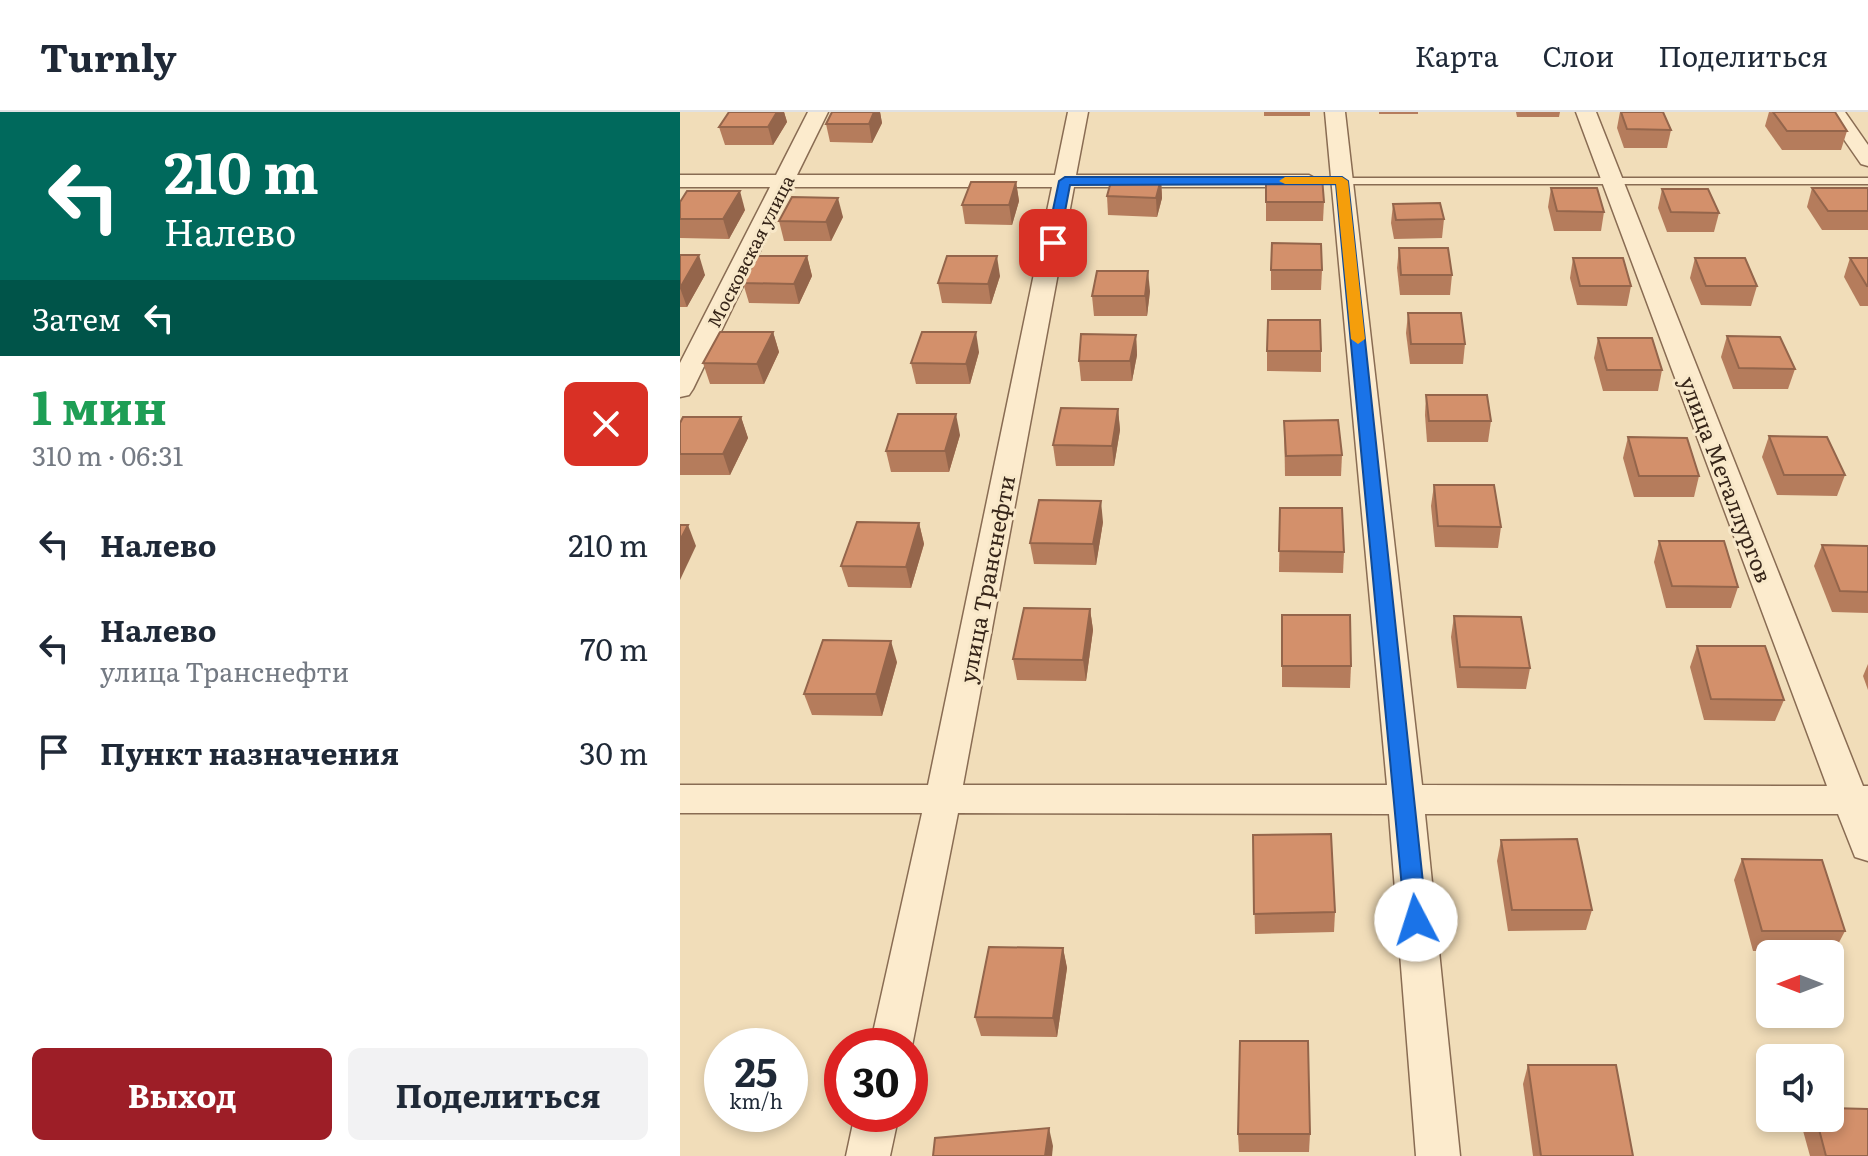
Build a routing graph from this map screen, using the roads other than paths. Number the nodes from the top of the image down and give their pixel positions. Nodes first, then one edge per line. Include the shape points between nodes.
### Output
1 (818, 112) edge
2 (1078, 112) edge
3 (1335, 112) edge
4 (1586, 112) edge
5 (1835, 112) edge
6 (1868, 160) edge
7 (680, 181) edge
8 (785, 181) junction
9 (1065, 181) junction
10 (1342, 181) junction
11 (1868, 181) edge
12 (1613, 183) junction
13 (680, 389) edge
14 (943, 798) junction
15 (680, 799) edge
16 (1860, 800) edge
17 (1406, 801) junction
18 (1868, 846) edge
19 (895, 1028) edge
20 (873, 1132) edge
21 (868, 1156) edge
22 (1438, 1156) edge

1 - 8 street, Московская улица
2 - 9 street, улица Транснефти
3 - 10 street
4 - 12 street, улица Металлургов
5 - 6 street
7 - 8 street
8 - 9 street
8 - 13 street, Московская улица
9 - 10 street
9 - 14 street, улица Транснефти
10 - 12 lane
10 - 17 street
11 - 12 lane
12 - 16 street, улица Металлургов
14 - 15 street
14 - 17 street
14 - 19 street, улица Транснефти
16 - 17 street
16 - 18 street, улица Металлургов
17 - 22 street
20 - 21 street

